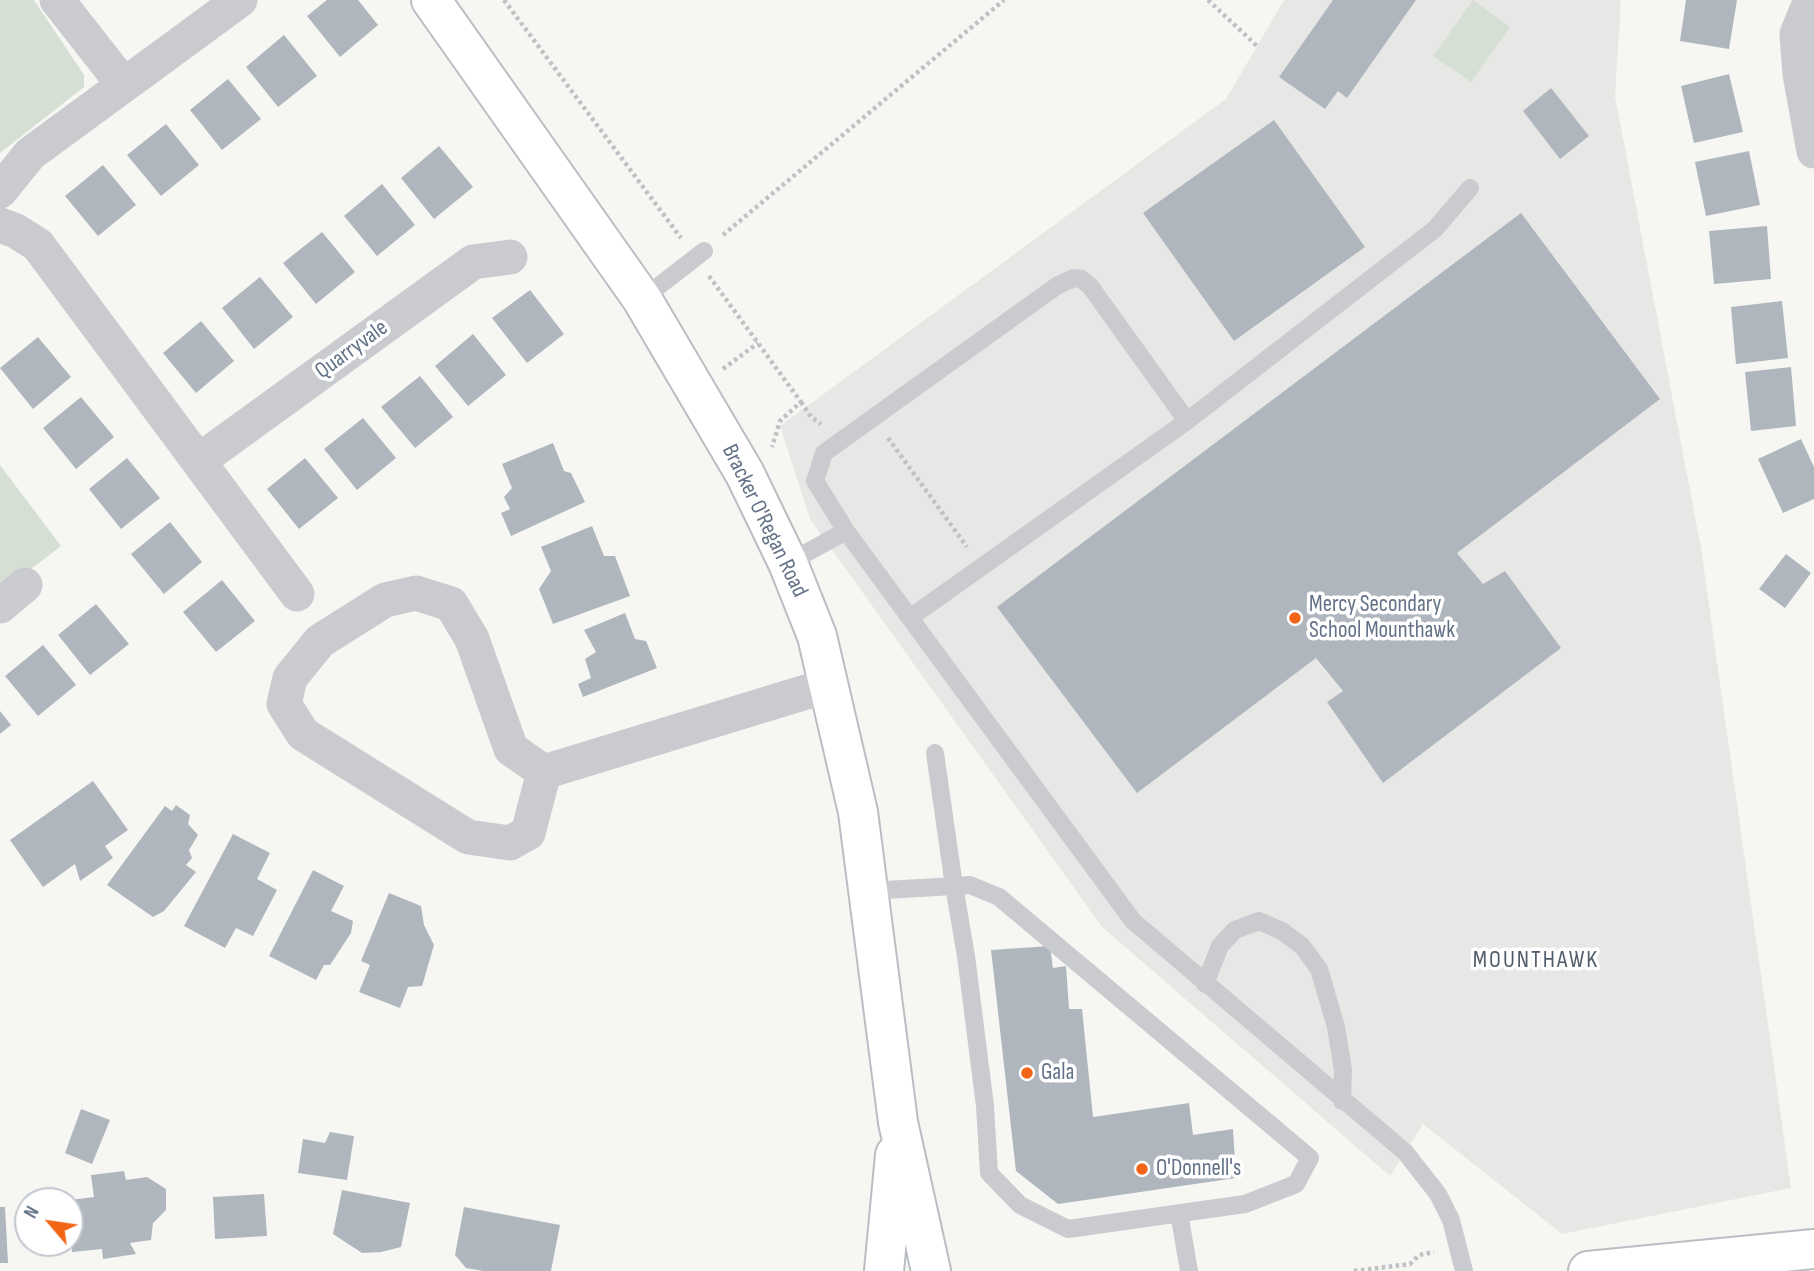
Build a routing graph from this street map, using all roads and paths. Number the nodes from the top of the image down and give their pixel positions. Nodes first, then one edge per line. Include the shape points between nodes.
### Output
1 (57, 0) edge
2 (240, 0) edge
3 (431, 0) edge
4 (1004, 0) edge
5 (1208, 0) edge
6 (1811, 0) edge
7 (1257, 46) dead end
8 (123, 84) junction
9 (1814, 151) edge
10 (1470, 188) dead end
11 (0, 191) edge
12 (0, 225) edge
13 (704, 251) joint
14 (510, 257) dead end
15 (642, 299) junction
16 (758, 343) dead end
17 (715, 375) dead end
18 (801, 402) dead end
19 (804, 408) dead end
20 (1187, 421) junction
21 (881, 429) dead end
22 (200, 460) junction
23 (846, 531) junction
24 (972, 554) dead end
25 (788, 563) junction
26 (297, 594) dead end
27 (911, 617) junction
28 (829, 685) junction
29 (935, 753) dead end
30 (544, 772) junction
31 (954, 886) junction
32 (868, 891) junction
33 (1205, 984) junction
34 (1342, 1101) junction
35 (898, 1122) junction
36 (1179, 1213) junction
37 (1814, 1249) edge
38 (1434, 1252) dead end
39 (1674, 1266) edge
40 (884, 1271) edge
41 (931, 1271) edge
42 (1188, 1271) edge
43 (1354, 1271) edge
44 (1368, 1271) edge
45 (1464, 1271) edge
46 (1588, 1271) edge

1 - 8 street
2 - 8 street
3 - 15 main road, Bracker O'Regan Road
4 - 13 path
5 - 7 path
6 - 9 street via 1797,34
8 - 11 street via 30,154
10 - 20 lane via 1435,229
12 - 22 street via 38,245
13 - 15 lane
14 - 22 street, Quarryvale via 473,262
15 - 25 main road, Bracker O'Regan Road via 745,474
16 - 17 path
18 - 19 path
20 - 23 lane via 1090,286 1074,278 824,453 815,481
20 - 27 lane
21 - 24 path
22 - 26 street
23 - 25 lane
23 - 27 lane
25 - 28 main road, Bracker O'Regan Road via 817,636
27 - 33 lane via 1133,921
28 - 30 street
28 - 32 main road, Bracker O'Regan Road via 858,811
29 - 31 lane
30 - 30 street via 528,833 510,843 468,836 303,734 284,704 290,678 320,640 385,600 416,593 452,604 472,639 511,749
31 - 32 lane
31 - 36 lane via 985,1106 989,1173 1020,1205 1068,1229
31 - 36 lane via 970,885 999,897 1310,1158 1296,1184 1245,1204
32 - 35 main road, Bracker O'Regan Road
33 - 34 lane
33 - 34 lane via 1220,946 1235,930 1259,921 1302,946 1319,968 1336,1027 1343,1070
34 - 45 lane via 1423,1172 1451,1220
35 - 40 main road
35 - 41 main road
36 - 42 lane
37 - 39 main road
38 - 44 path via 1419,1255 1410,1264
39 - 46 main road
43 - 44 path

